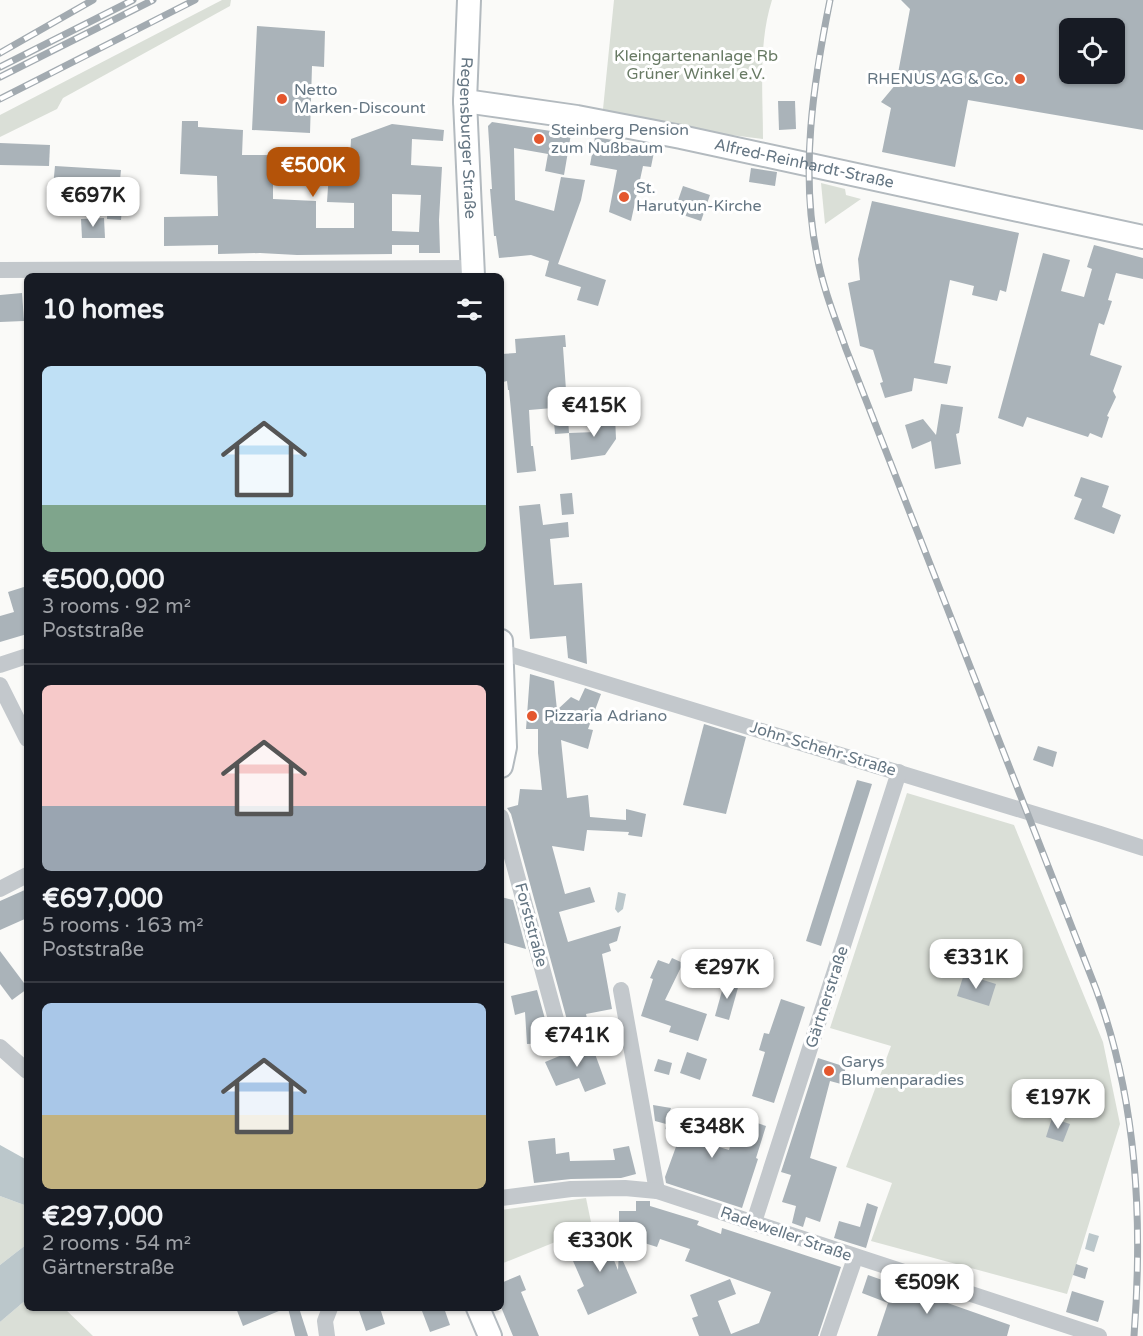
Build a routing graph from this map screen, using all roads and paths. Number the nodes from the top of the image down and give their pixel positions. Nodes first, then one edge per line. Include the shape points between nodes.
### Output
1 (469, 0) edge
2 (465, 101) junction
3 (1143, 237) edge
4 (0, 270) edge
5 (150, 272) edge
6 (473, 272) edge
7 (504, 654) edge
8 (24, 657) edge
9 (0, 665) edge
10 (0, 685) edge
11 (504, 724) edge
12 (24, 733) edge
13 (504, 752) edge
14 (899, 772) junction
15 (504, 828) edge
16 (1143, 848) edge
17 (24, 877) edge
18 (0, 889) edge
19 (621, 990) dead end
20 (560, 1034) dead end
21 (0, 1047) edge
22 (24, 1068) edge
23 (657, 1191) junction
24 (504, 1198) edge
25 (754, 1222) junction
26 (855, 1258) junction
27 (836, 1310) junction
28 (479, 1311) edge
29 (490, 1336) edge
30 (828, 1336) edge
31 (842, 1336) edge
32 (1099, 1336) edge

1 - 2 street, Regensburger Straße
2 - 3 street, Alfred-Reinhardt-Straße via 681,137
2 - 6 street, Regensburger Straße
4 - 5 street
5 - 6 street
7 - 14 street, John-Schehr-Straße
8 - 9 street
10 - 12 street
11 - 13 street
14 - 16 street, John-Schehr-Straße
14 - 25 street, Gärtnerstraße
15 - 20 street, Forststraße
17 - 18 street
19 - 23 street
21 - 22 street
23 - 24 street, Radeweller Straße via 571,1189
23 - 25 street, Radeweller Straße
25 - 26 street, Radeweller Straße
26 - 27 street
26 - 32 street, Radeweller Straße
27 - 30 street
27 - 31 street
28 - 29 street

